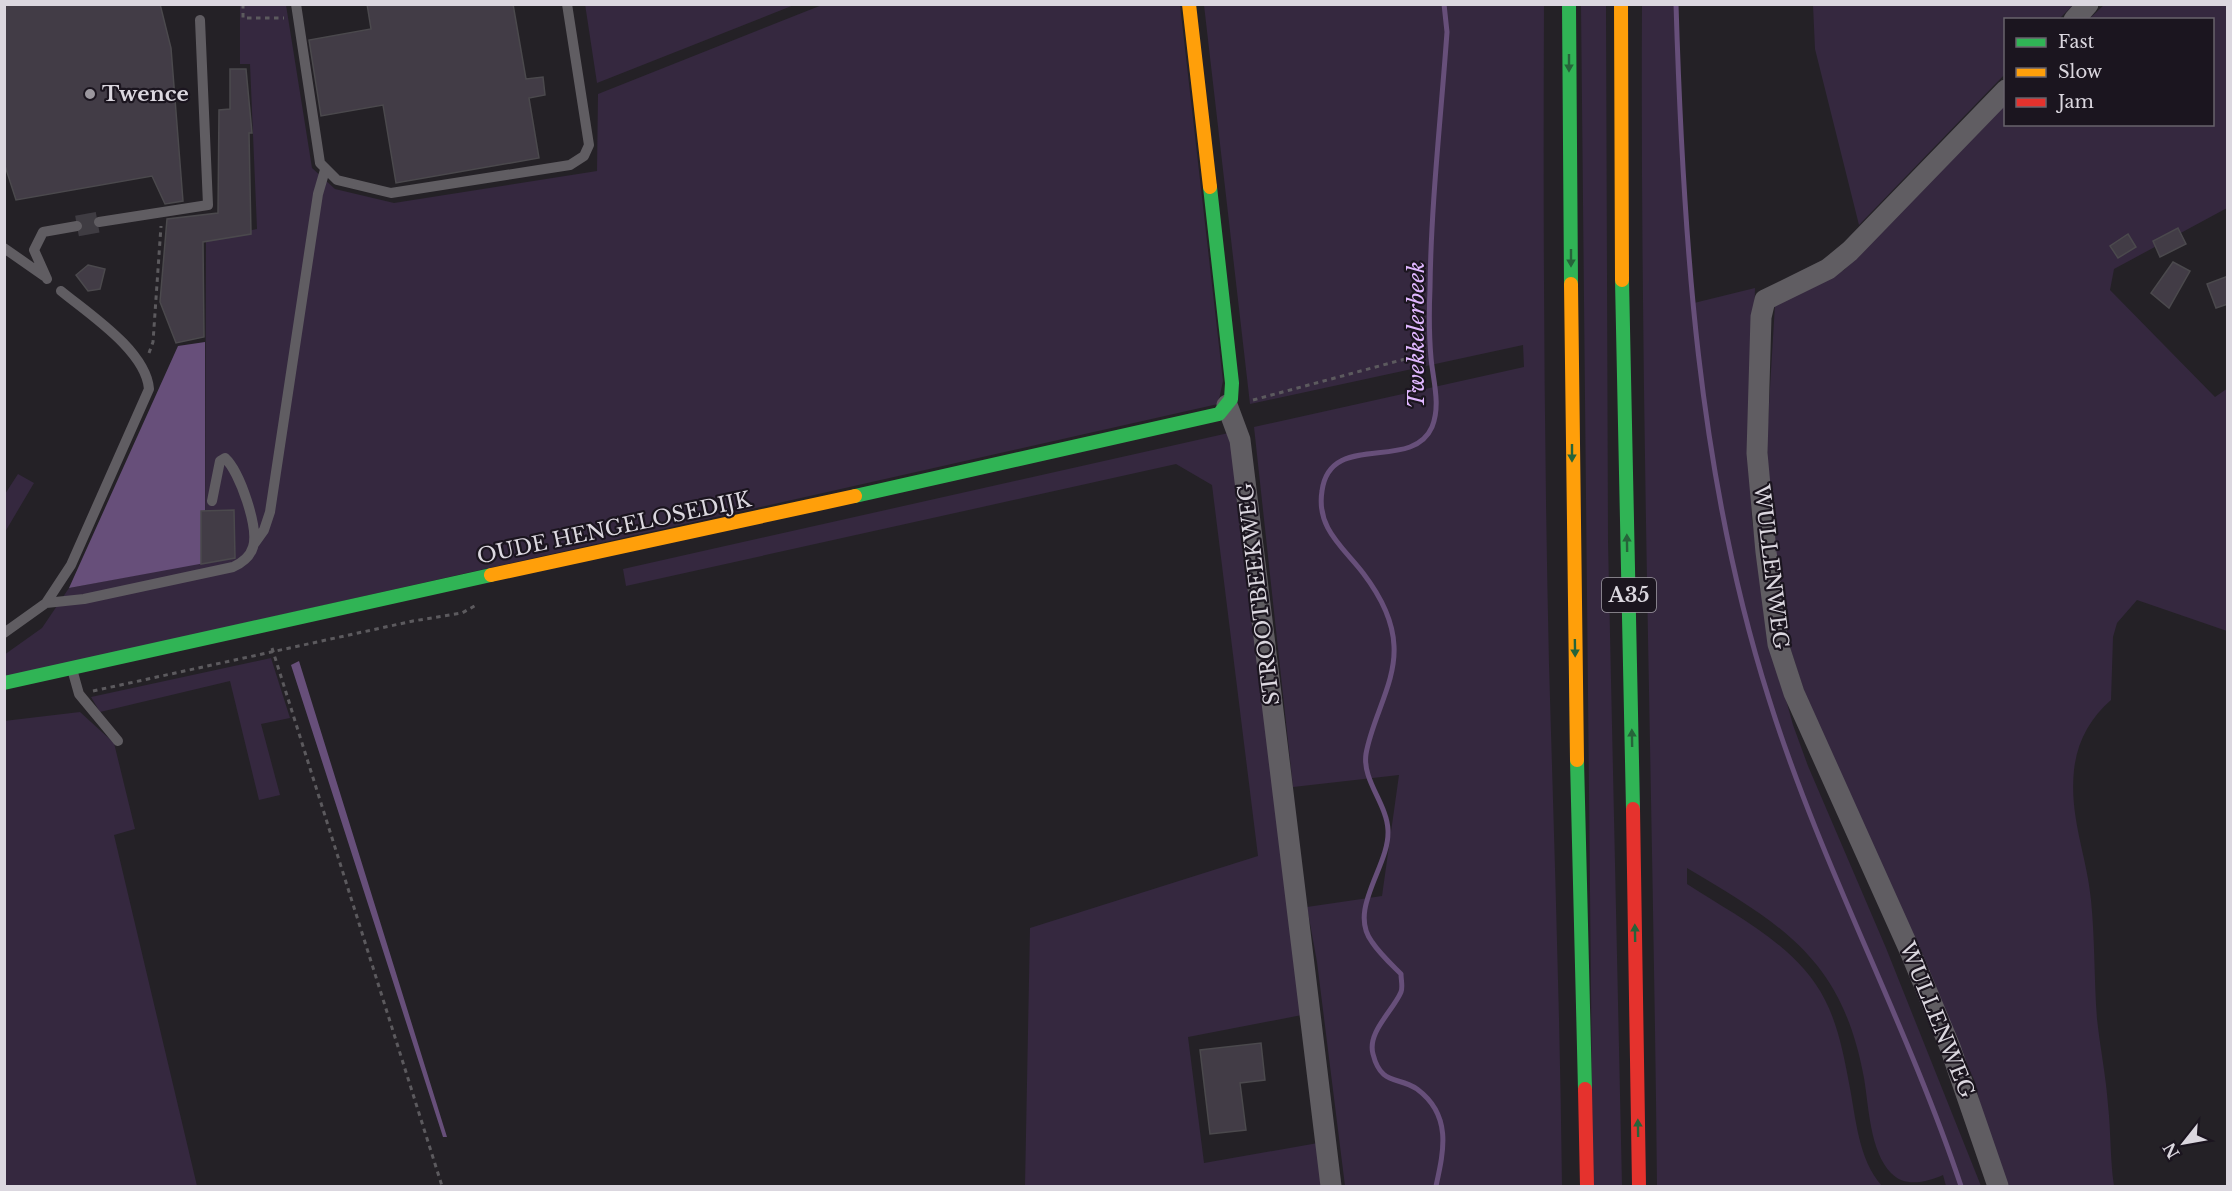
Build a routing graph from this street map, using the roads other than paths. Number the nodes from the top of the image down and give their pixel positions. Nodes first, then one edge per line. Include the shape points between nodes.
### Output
1 (296, 4) edge
2 (567, 4) edge
3 (1189, 4) edge
4 (1569, 4) edge
5 (1622, 4) edge
6 (2088, 4) edge
7 (2076, 18) edge
8 (200, 20) dead end
9 (2004, 92) edge
10 (325, 170) junction
11 (99, 222) tunnel mouth
12 (77, 226) tunnel mouth
13 (4, 249) edge
14 (62, 291) dead end
15 (1227, 405) junction
16 (212, 501) dead end
17 (254, 544) junction
18 (46, 603) junction
19 (4, 633) edge
20 (72, 668) junction
21 (4, 683) edge
22 (118, 741) dead end
23 (1331, 1186) edge
24 (1587, 1186) edge
25 (1639, 1186) edge
26 (1998, 1186) edge

1 - 10 lane via 320,163
2 - 10 lane via 589,145 584,156 570,165 392,193 337,180
3 - 15 main road, STROOTBEEKWEG via 1232,383
4 -> 24 main road, A35 via 1572,531
25 -> 5 main road, A35 via 1622,319
6 - 7 street
8 - 11 lane via 208,205
9 - 26 street, WULLENWEG via 1850,251 1828,269 1765,300 1761,317 1757,453 1778,644 1794,693 1911,951 1950,1047
10 - 17 lane via 318,194 270,513
12 - 13 lane via 43,232 34,250 47,279
14 - 18 lane via 117,337 144,369 149,389 71,565
15 - 20 main road, OUDE HENGELOSEDIJK via 1214,417
15 - 23 street, STROOTBEEKWEG via 1240,440
16 - 17 lane via 219,461 225,458 242,488
17 - 18 lane via 243,562 233,567 84,599
18 - 19 lane
20 - 21 main road, OUDE HENGELOSEDIJK
20 - 22 lane via 79,694

